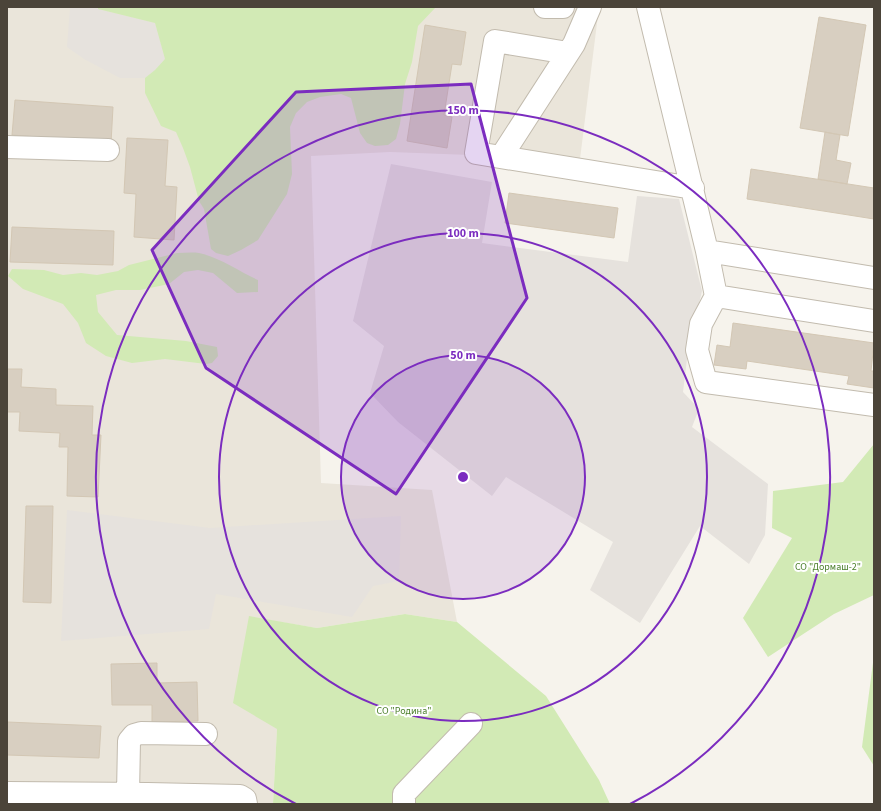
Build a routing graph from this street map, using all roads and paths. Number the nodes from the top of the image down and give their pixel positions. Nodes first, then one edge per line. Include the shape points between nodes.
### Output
1 (545, 7) edge
2 (563, 7) edge
3 (590, 7) edge
4 (648, 7) edge
5 (568, 53) junction
6 (7, 147) edge
7 (108, 150) dead end
8 (501, 157) junction
9 (693, 188) junction
10 (707, 251) junction
11 (874, 278) edge
12 (716, 296) junction
13 (874, 321) edge
14 (874, 405) edge
15 (471, 724) dead end
16 (206, 734) dead end
17 (7, 793) edge
18 (141, 797) edge
19 (246, 804) edge
20 (404, 804) edge

1 - 2 lane
3 - 5 lane
4 - 9 lane
5 - 8 lane
5 - 8 lane via 495,41 476,153
6 - 7 lane
8 - 9 lane
9 - 10 lane
10 - 11 lane
10 - 12 lane
12 - 13 lane
12 - 14 lane via 701,324 697,350 706,382
15 - 20 lane via 404,794
16 - 18 lane via 134,735 129,741
17 - 18 lane
18 - 19 lane via 240,796 245,799

